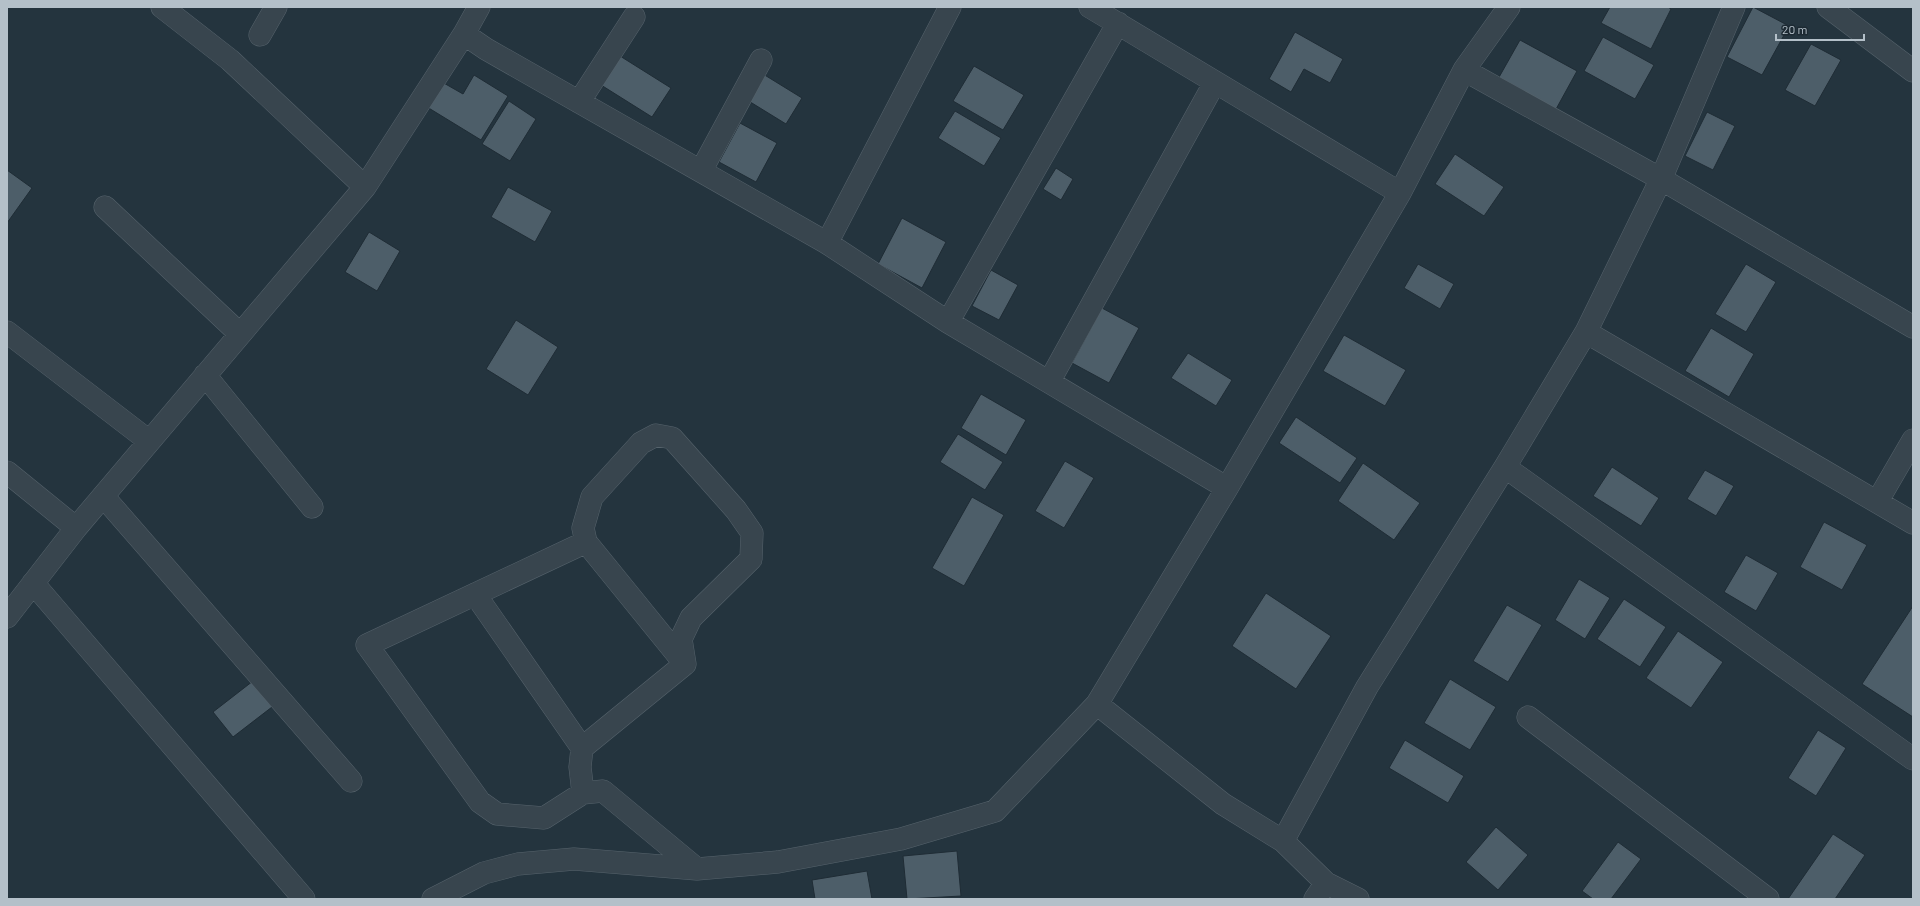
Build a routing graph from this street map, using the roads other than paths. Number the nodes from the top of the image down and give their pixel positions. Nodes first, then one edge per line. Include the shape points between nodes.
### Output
1 (162, 7) edge
2 (276, 7) edge
3 (480, 7) edge
4 (950, 7) edge
5 (1090, 7) edge
6 (1734, 7) edge
7 (1828, 7) edge
8 (1504, 9) edge
9 (634, 17) dead end
10 (1118, 23) junction
11 (464, 34) junction
12 (260, 35) dead end
13 (761, 60) dead end
14 (1464, 70) junction
15 (1913, 71) edge
16 (1215, 82) junction
17 (579, 102) junction
18 (701, 171) junction
19 (1661, 179) junction
20 (365, 187) junction
21 (1400, 194) junction
22 (104, 207) dead end
23 (827, 243) junction
24 (948, 322) junction
25 (1913, 327) edge
26 (7, 332) edge
27 (1586, 332) junction
28 (240, 334) junction
29 (205, 375) junction
30 (1049, 382) junction
31 (1913, 440) edge
32 (149, 441) junction
33 (1505, 467) junction
34 (7, 472) edge
35 (1227, 488) junction
36 (103, 496) junction
37 (1877, 502) junction
38 (312, 507) dead end
39 (1913, 523) edge
40 (76, 528) junction
41 (586, 542) junction
42 (33, 583) junction
43 (475, 594) junction
44 (7, 616) edge
45 (685, 664) junction
46 (1097, 704) junction
47 (1528, 717) dead end
48 (582, 748) junction
49 (1913, 758) edge
50 (351, 781) dead end
51 (583, 793) junction
52 (1283, 841) junction
53 (697, 869) junction
54 (1320, 891) edge
55 (304, 899) edge
56 (433, 899) edge
57 (1358, 899) edge
58 (1768, 899) edge

1 - 20 street via 230,60
2 - 12 street
3 - 11 street
4 - 23 street
5 - 10 street
6 - 19 street
7 - 15 street
8 - 14 street
9 - 17 street
10 - 16 street
10 - 24 street
11 - 17 street
11 - 20 street
13 - 18 street
14 - 19 street
14 - 21 street
16 - 21 street
16 - 30 street
17 - 18 street
18 - 23 street
19 - 25 street
19 - 27 street
20 - 28 street
21 - 35 street
22 - 28 street
23 - 24 street
24 - 30 street
26 - 32 street
27 - 33 street
27 - 37 street
28 - 29 street
29 - 32 street
29 - 38 street
30 - 35 street
31 - 37 street
32 - 36 street
33 - 49 street
33 - 52 street via 1367,687
34 - 40 street
35 - 46 street
36 - 40 street
36 - 50 street
37 - 39 street
40 - 42 street
41 - 43 street
41 - 45 street
41 - 45 street via 583,528 592,497 641,443 656,435 672,438 736,510 752,533 751,559 691,618 681,639
42 - 44 street
42 - 55 street
43 - 48 street
43 - 51 street via 367,645 480,802 497,814 544,818
45 - 48 street
46 - 52 street via 1223,804
46 - 53 street via 994,811 901,839 778,862
47 - 58 street
48 - 51 street via 580,766
51 - 53 street via 603,791
52 - 54 street
53 - 56 street via 574,859 518,864 484,873
54 - 57 street

